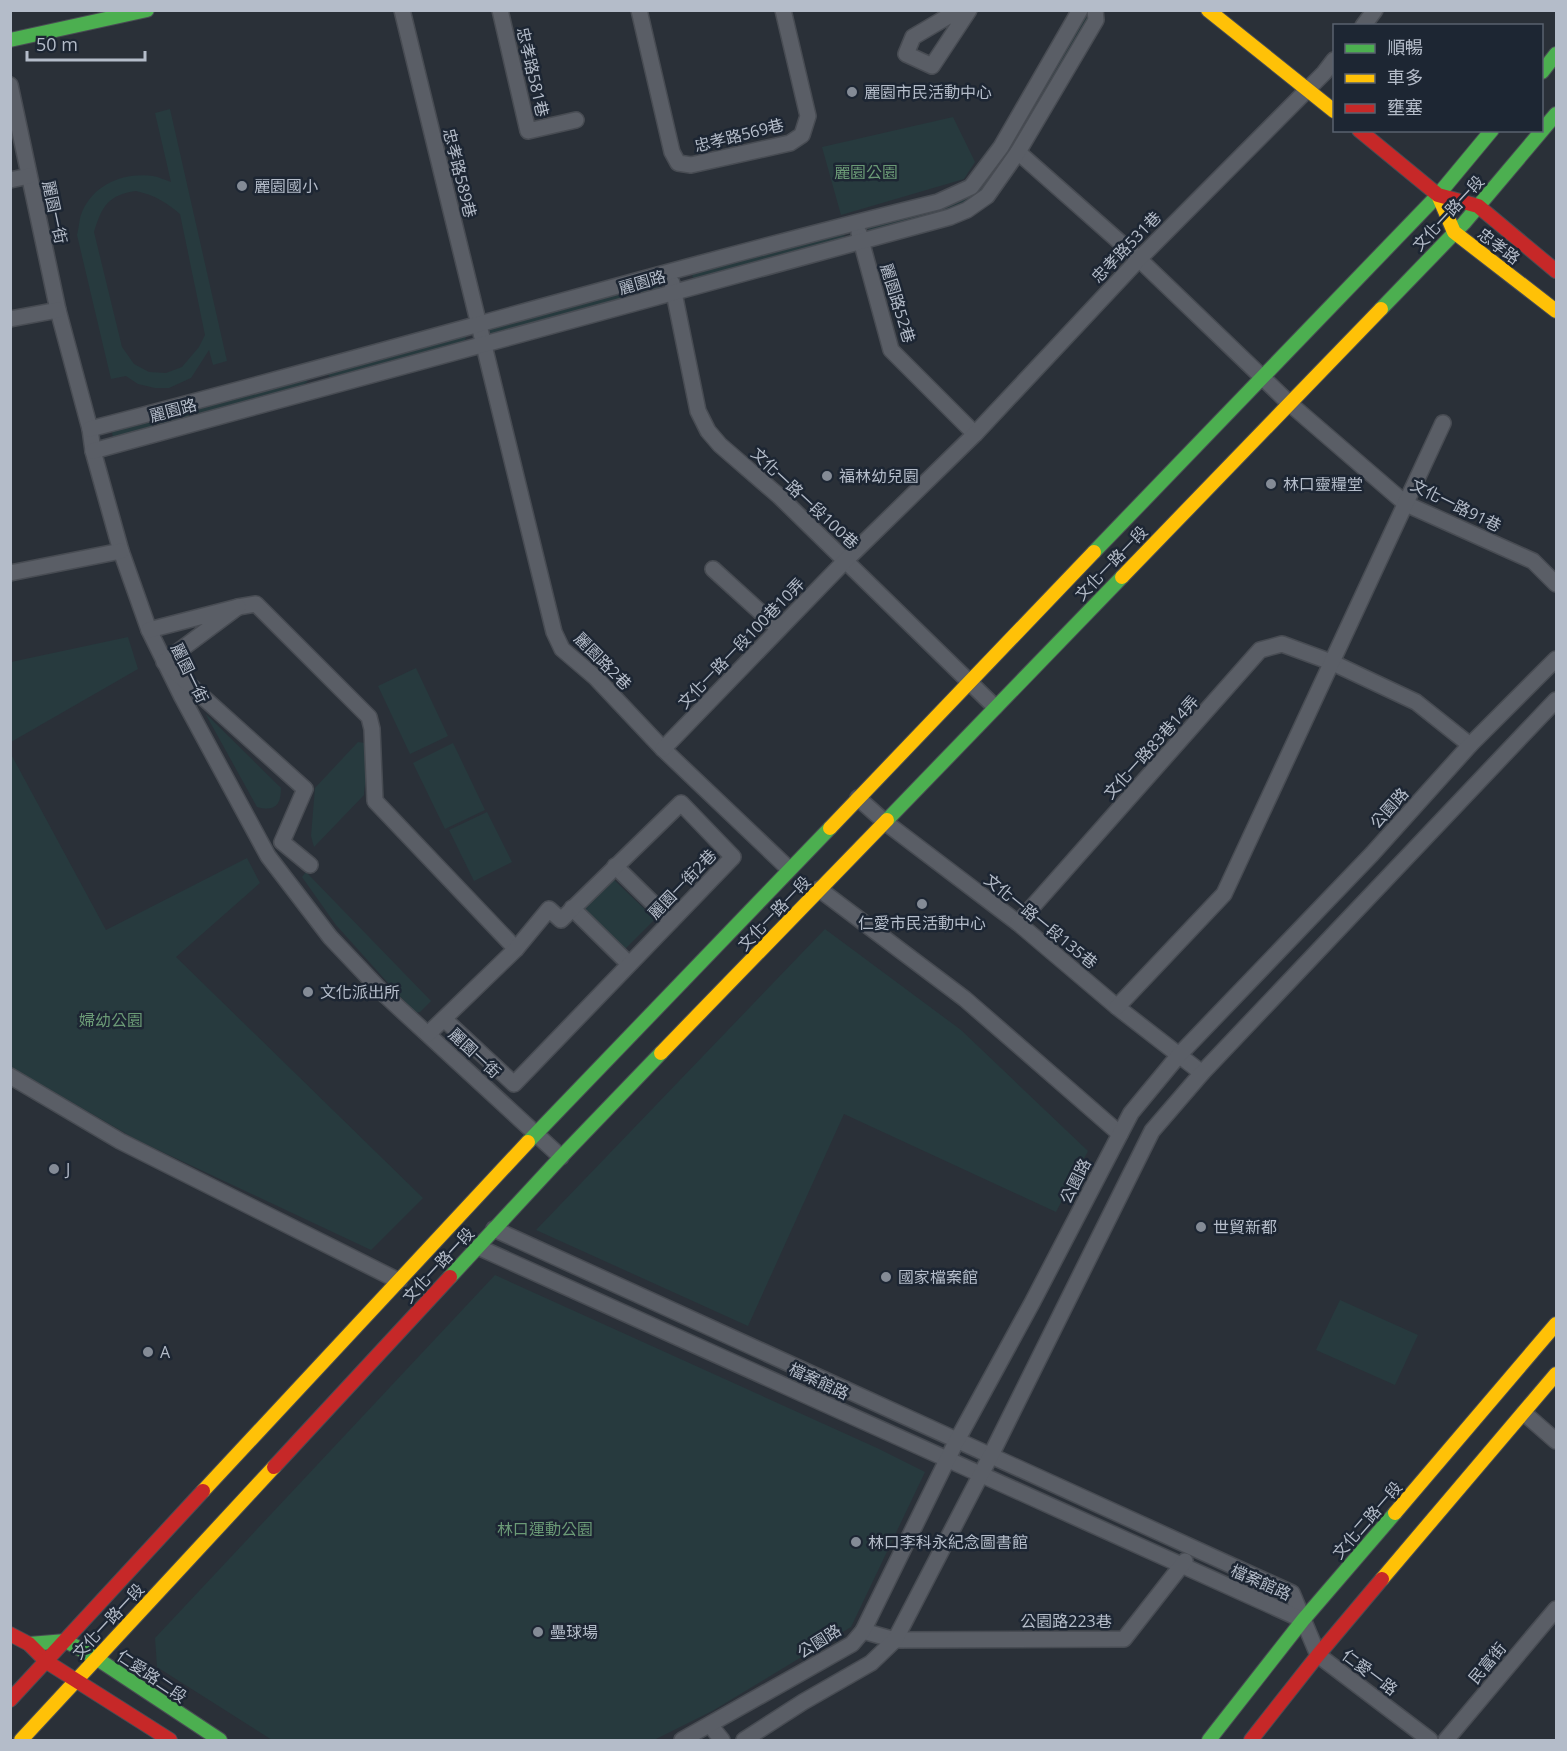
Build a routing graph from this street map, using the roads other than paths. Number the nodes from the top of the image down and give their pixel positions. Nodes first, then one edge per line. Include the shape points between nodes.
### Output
1 (147, 10) edge
2 (402, 10) edge
3 (500, 10) edge
4 (639, 10) edge
5 (783, 10) edge
6 (1080, 10) edge
7 (1095, 10) edge
8 (1208, 10) edge
9 (1375, 10) edge
10 (1364, 24) edge
11 (10, 40) edge
12 (1557, 54) edge
13 (1333, 62) edge
14 (1543, 71) edge
15 (10, 85) edge
16 (1308, 89) junction
17 (1333, 109) edge
18 (1557, 114) edge
19 (576, 120) dead end
20 (1543, 130) edge
21 (1361, 132) edge
22 (1490, 132) edge
23 (1542, 132) edge
24 (1018, 152) junction
25 (29, 176) junction
26 (10, 180) edge
27 (1438, 195) junction
28 (1478, 206) junction
29 (856, 222) junction
30 (1454, 232) junction
31 (861, 241) junction
32 (1139, 259) junction
33 (669, 271) junction
34 (1557, 271) edge
35 (674, 291) junction
36 (58, 310) junction
37 (1557, 311) edge
38 (10, 320) edge
39 (478, 324) junction
40 (484, 345) junction
41 (1263, 376) junction
42 (1289, 403) junction
43 (1443, 423) dead end
44 (90, 429) junction
45 (975, 434) junction
46 (93, 451) junction
47 (1406, 504) junction
48 (122, 551) junction
49 (845, 561) junction
50 (713, 569) dead end
51 (10, 573) edge
52 (1557, 584) edge
53 (238, 607) junction
54 (779, 629) junction
55 (149, 630) junction
56 (1557, 659) edge
57 (164, 662) junction
58 (1331, 662) junction
59 (971, 681) junction
60 (1557, 700) edge
61 (995, 707) junction
62 (1470, 745) junction
63 (663, 749) junction
64 (858, 798) junction
65 (885, 822) junction
66 (1379, 846) junction
67 (1400, 863) junction
68 (310, 866) dead end
69 (615, 866) junction
70 (789, 869) junction
71 (819, 890) junction
72 (572, 908) junction
73 (670, 921) junction
74 (1018, 923) junction
75 (516, 949) junction
76 (629, 964) junction
77 (1117, 1007) junction
78 (444, 1019) junction
79 (428, 1034) junction
80 (1179, 1055) junction
81 (1202, 1073) junction
82 (10, 1076) edge
83 (1131, 1113) junction
84 (1152, 1131) junction
85 (537, 1132) junction
86 (1120, 1134) junction
87 (561, 1157) junction
88 (494, 1229) junction
89 (478, 1247) junction
90 (399, 1281) junction
91 (1557, 1324) edge
92 (1557, 1374) edge
93 (1524, 1413) junction
94 (957, 1440) junction
95 (1557, 1441) edge
96 (991, 1455) junction
97 (947, 1460) junction
98 (980, 1475) junction
99 (1194, 1548) junction
100 (1181, 1567) junction
101 (1557, 1609) edge
102 (1303, 1620) junction
103 (863, 1631) junction
104 (10, 1634) edge
105 (895, 1640) junction
106 (66, 1641) junction
107 (28, 1644) junction
108 (1318, 1655) junction
109 (96, 1658) junction
110 (47, 1662) junction
111 (75, 1681) junction
112 (10, 1700) edge
113 (710, 1725) junction
114 (21, 1740) edge
115 (171, 1740) edge
116 (220, 1740) edge
117 (682, 1740) edge
118 (722, 1740) edge
119 (744, 1740) edge
120 (1209, 1740) edge
121 (1251, 1740) edge
122 (1430, 1740) edge
123 (1446, 1740) edge

1 - 11 main road
2 - 39 street, 忠孝路589巷
3 - 19 street, 忠孝路581巷 via 528,131
4 - 5 street, 忠孝路569巷 via 672,152 678,163 691,165 790,143 802,135 808,116
6 - 29 street, 麗園路 via 1001,147 971,187 938,202
7 - 24 street, 麗園路 via 1095,20
8 - 16 main road
9 - 10 street
12 - 14 main road
13 - 16 street, 忠孝路531巷
15 - 25 street, 麗園一街
16 - 17 main road
16 - 32 street, 忠孝路531巷
18 - 20 main road, 文化一路一段
21 - 27 main road, 忠孝路
22 - 27 main road, 文化一路一段
23 - 28 main road, 文化一路一段
24 - 31 street, 麗園路 via 987,196 967,210
24 - 32 street, 文化一路91巷
25 - 26 street
25 - 36 street, 麗園一街
27 - 28 main road, 忠孝路
27 - 30 main road, 忠孝路
27 - 41 main road, 文化一路一段
28 - 30 main road, 文化一路一段
28 - 34 main road, 忠孝路
29 - 31 street, 麗園路52巷
29 - 33 street, 麗園路
30 - 37 main road, 忠孝路
30 - 42 main road, 文化一路一段
31 - 35 street, 麗園路
31 - 45 street, 麗園路52巷 via 891,350
32 - 41 street, 文化一路91巷
32 - 45 street, 忠孝路531巷
33 - 35 street, 文化一路一段100巷
33 - 39 street, 麗園路
35 - 40 street, 麗園路
35 - 49 street, 文化一路一段100巷 via 698,411 708,432
36 - 38 street
36 - 44 street, 麗園一街
39 - 40 street, 忠孝路589巷
39 - 44 street, 麗園路
40 - 46 street, 麗園路
40 - 63 street, 麗園路2巷 via 554,632 562,649 596,678
41 - 42 street, 文化一路91巷
41 - 59 main road, 文化一路一段
42 - 47 street, 文化一路91巷
42 - 61 main road, 文化一路一段
43 - 47 street
44 - 46 street, 麗園一街
45 - 49 street, 忠孝路531巷
46 - 48 street, 麗園一街
47 - 52 street, 文化一路91巷 via 1533,561
47 - 58 street
48 - 51 street
48 - 55 street, 麗園一街
49 - 54 street, 文化一路一段100巷10弄
49 - 59 street, 文化一路一段100巷
50 - 54 street
53 - 55 street
53 - 57 street
53 - 75 street via 256,604 369,717 375,801
54 - 63 street, 文化一路一段100巷10弄
55 - 57 street, 麗園一街
56 - 62 street, 公園路
57 - 68 street via 305,789 282,842
57 - 79 street, 麗園一街 via 268,856 330,937
58 - 62 street, 文化一路83巷14弄 via 1416,702
58 - 74 street, 文化一路83巷14弄 via 1282,644 1260,650
58 - 77 street via 1224,894
59 - 61 street, 文化一路一段100巷
59 - 64 main road, 文化一路一段
60 - 67 street
61 - 65 main road, 文化一路一段
62 - 66 street, 公園路
63 - 70 street, 麗園路2巷
64 - 65 street, 文化一路一段135巷
64 - 70 main road, 文化一路一段
65 - 71 main road, 文化一路一段
65 - 74 street, 文化一路一段135巷
66 - 67 street
66 - 80 street, 公園路
67 - 81 street
69 - 72 street, 麗園一街2巷
69 - 73 street
69 - 73 street, 麗園一街2巷 via 681,803 733,857
70 - 85 main road, 文化一路一段
71 - 86 street via 965,999
71 - 87 main road, 文化一路一段
72 - 75 street via 561,920 549,909
72 - 76 street
73 - 76 street, 麗園一街2巷
74 - 77 street, 文化一路一段135巷
75 - 78 street
76 - 78 street, 麗園一街2巷 via 514,1084
77 - 80 street, 文化一路一段135巷
78 - 79 street
79 - 85 street, 麗園一街
80 - 81 street, 文化一路一段135巷
80 - 83 street, 公園路
81 - 84 street
82 - 90 street via 120,1142
83 - 84 street
83 - 86 street, 公園路
84 - 96 street
85 - 87 street, 麗園一街
85 - 90 main road, 文化一路一段
86 - 94 street, 公園路
87 - 88 main road, 文化一路一段
88 - 89 main road, 文化一路一段
88 - 94 street, 檔案館路
89 - 97 street, 檔案館路
89 - 109 main road, 文化一路一段
90 - 106 main road, 文化一路一段
91 - 102 main road, 文化二路一段
92 - 93 main road
93 - 95 street
93 - 108 main road
94 - 96 street, 檔案館路
94 - 97 street, 公園路
96 - 98 street
96 - 99 street, 檔案館路
97 - 98 street, 檔案館路
97 - 103 street, 公園路
98 - 100 street, 檔案館路
98 - 105 street
99 - 100 street, 公園路223巷
99 - 102 street, 檔案館路 via 1292,1593
100 - 102 street, 檔案館路
100 - 105 street, 公園路223巷 via 1124,1639
101 - 123 street, 民富街
102 - 108 street, 仁愛一路
102 - 120 main road, 文化二路一段
103 - 105 street
103 - 113 street, 公園路 via 852,1644
104 - 107 main road
105 - 119 street via 871,1663
106 - 107 main road
106 - 109 main road, 仁愛路二段
106 - 110 main road, 文化一路一段
107 - 110 main road
108 - 121 main road
108 - 122 street, 仁愛一路
109 - 111 main road, 文化一路一段
109 - 116 main road, 仁愛路二段
110 - 111 main road
110 - 112 main road, 文化一路一段
111 - 114 main road, 文化一路一段
111 - 115 main road
113 - 117 street, 公園路
113 - 118 street

